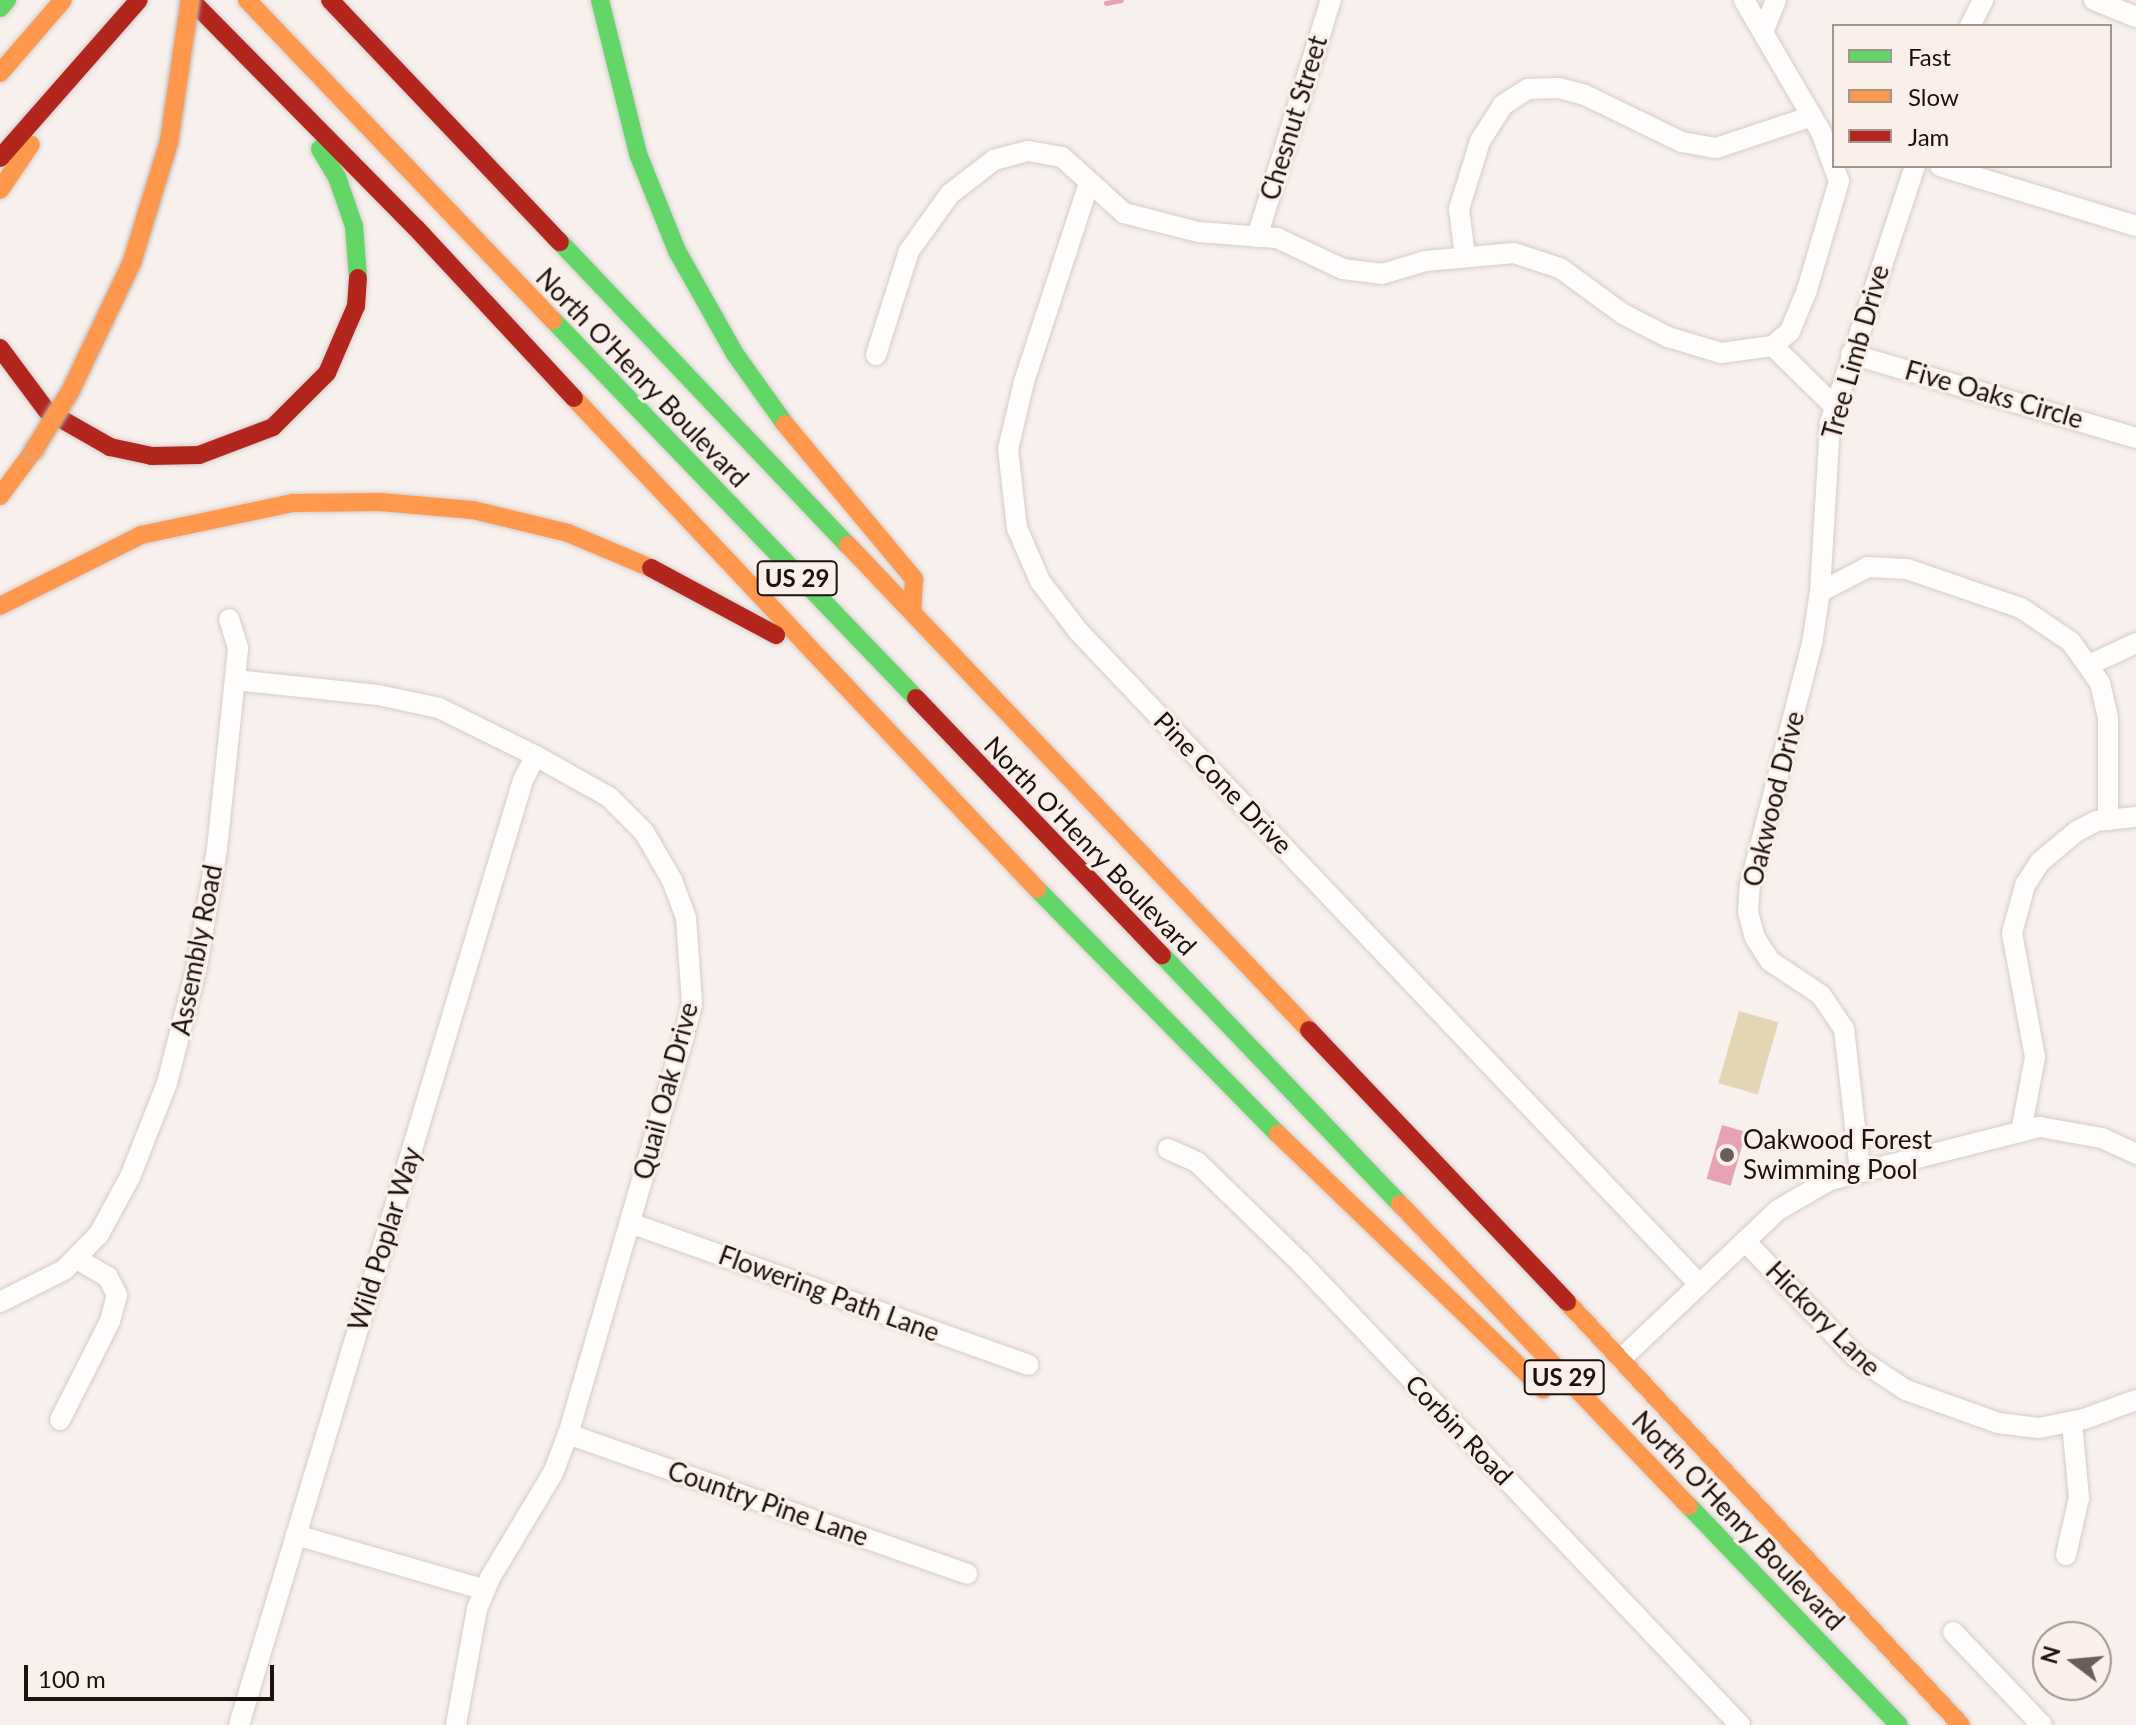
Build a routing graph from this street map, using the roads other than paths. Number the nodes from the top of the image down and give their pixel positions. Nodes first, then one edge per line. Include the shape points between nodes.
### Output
1 (7, 0) edge
2 (63, 0) edge
3 (190, 0) edge
4 (247, 0) edge
5 (330, 0) edge
6 (600, 0) edge
7 (1331, 0) edge
8 (1744, 0) edge
9 (1776, 0) edge
10 (1983, 0) edge
11 (2094, 0) edge
12 (135, 5) edge
13 (0, 8) edge
14 (2136, 17) edge
15 (1971, 24) edge
16 (1763, 32) junction
17 (0, 73) edge
18 (65, 88) junction
19 (285, 98) junction
20 (1812, 116) junction
21 (0, 158) edge
22 (1832, 164) edge
23 (1834, 168) edge
24 (1914, 168) edge
25 (1947, 168) edge
26 (1089, 183) junction
27 (0, 190) edge
28 (2136, 226) edge
29 (1257, 237) junction
30 (1465, 256) junction
31 (1773, 346) junction
32 (0, 348) edge
33 (1851, 354) junction
34 (876, 355) dead end
35 (1835, 407) junction
36 (2136, 438) edge
37 (0, 496) edge
38 (1820, 592) junction
39 (0, 606) edge
40 (912, 612) junction
41 (229, 619) dead end
42 (2136, 643) edge
43 (812, 656) junction
44 (2089, 665) junction
45 (1805, 674) joint
46 (235, 680) junction
47 (536, 756) junction
48 (2136, 817) edge
49 (2108, 820) junction
50 (2021, 1132) junction
51 (1168, 1149) dead end
52 (2136, 1154) edge
53 (1860, 1171) junction
54 (630, 1223) junction
55 (1745, 1241) junction
56 (77, 1259) junction
57 (1698, 1283) junction
58 (0, 1302) edge
59 (1621, 1359) junction
60 (1028, 1365) dead end
61 (2136, 1400) edge
62 (1557, 1402) dead end
63 (60, 1420) dead end
64 (2072, 1422) junction
65 (568, 1434) junction
66 (1602, 1445) dead end
67 (296, 1535) junction
68 (2066, 1555) dead end
69 (967, 1574) dead end
70 (485, 1590) junction
71 (1801, 1625) junction
72 (1953, 1632) dead end
73 (239, 1725) edge
74 (456, 1725) edge
75 (1740, 1725) edge
76 (1899, 1725) edge
77 (1961, 1725) edge
78 (2042, 1725) edge

1 - 13 highway
2 - 17 highway
3 - 19 highway
3 - 37 highway, bridge via 169,142 132,262 71,390
4 - 71 highway, North O'Henry Boulevard / US 29
5 - 40 highway, North O'Henry Boulevard / US 29
6 - 40 highway via 629,128 677,251 735,354 779,417 914,579
7 - 29 street, Chesnut Street
8 - 16 street
9 - 16 street
10 - 15 street
11 - 14 street
12 - 18 highway
16 - 20 street
18 - 21 highway
18 - 27 highway
19 - 32 highway via 337,177 359,254 349,330 327,373 295,411 226,449 175,457 132,453 88,438 47,411
19 - 43 highway via 416,228
20 - 22 street
20 - 30 street via 1716,148 1682,142 1585,95 1559,88 1528,89 1503,105 1480,141 1459,209
23 - 31 street via 1839,181 1807,290 1790,331
24 - 33 street, Tree Limb Drive
25 - 28 street
26 - 29 street, Chesnut Street via 1124,213 1198,232
26 - 34 street, Chesnut Street via 1062,157 1028,151 994,160 950,194 909,251
26 - 57 street, Pine Cone Drive via 1024,382 1008,449 1017,528 1040,581 1079,632
29 - 30 street, Chesnut Street via 1277,238 1343,269 1382,274
30 - 31 street, Chesnut Street via 1514,253 1560,268 1623,314 1668,337 1721,353
31 - 35 street
33 - 35 street, Tree Limb Drive
33 - 36 street, Five Oaks Circle
35 - 38 street, Tree Limb Drive via 1823,491
38 - 44 street via 1868,567 1907,569 2021,608 2071,642
38 - 45 street, Tree Limb Drive
39 - 43 highway via 141,535 190,522 293,503 425,505 525,520 616,549 717,599
40 - 59 highway, North O'Henry Boulevard / US 29
41 - 46 street, Assembly Road via 238,637
42 - 44 street
43 - 62 highway via 1231,1089
44 - 49 street via 2100,683 2108,717
45 - 53 street, Oakwood Drive via 1750,885 1748,912 1755,938 1770,961 1821,995 1844,1029
46 - 47 street, Quail Oak Drive via 378,695 439,708
46 - 56 street, Assembly Road via 208,908 177,1047 130,1177 104,1226
47 - 54 street, Quail Oak Drive via 609,797 644,832 672,880 686,918 692,1004
47 - 67 street, Wild Poplar Way via 523,780
48 - 49 street
49 - 50 street via 2077,831 2049,853 2021,897 2014,948 2035,1057
50 - 52 street via 2040,1127 2075,1131
50 - 53 street
51 - 75 street, Corbin Road via 1197,1162 1300,1262
53 - 55 street via 1802,1193
54 - 60 street, Flowering Path Lane
54 - 65 street, Quail Oak Drive
55 - 57 street
55 - 64 street, Hickory Lane via 1856,1357 1886,1381 1998,1423 2039,1428
56 - 58 street, Assembly Road
56 - 63 street via 108,1277 117,1295 110,1321
57 - 59 street
59 - 77 highway, North O'Henry Boulevard / US 29
61 - 64 street, Hickory Lane
64 - 68 street via 2079,1498
65 - 69 street, Country Pine Lane
65 - 70 street, Quail Oak Drive via 531,1514
66 - 71 highway
67 - 70 street
67 - 73 street, Wild Poplar Way
70 - 74 street, Quail Oak Drive
71 - 76 highway, North O'Henry Boulevard / US 29
72 - 78 street

